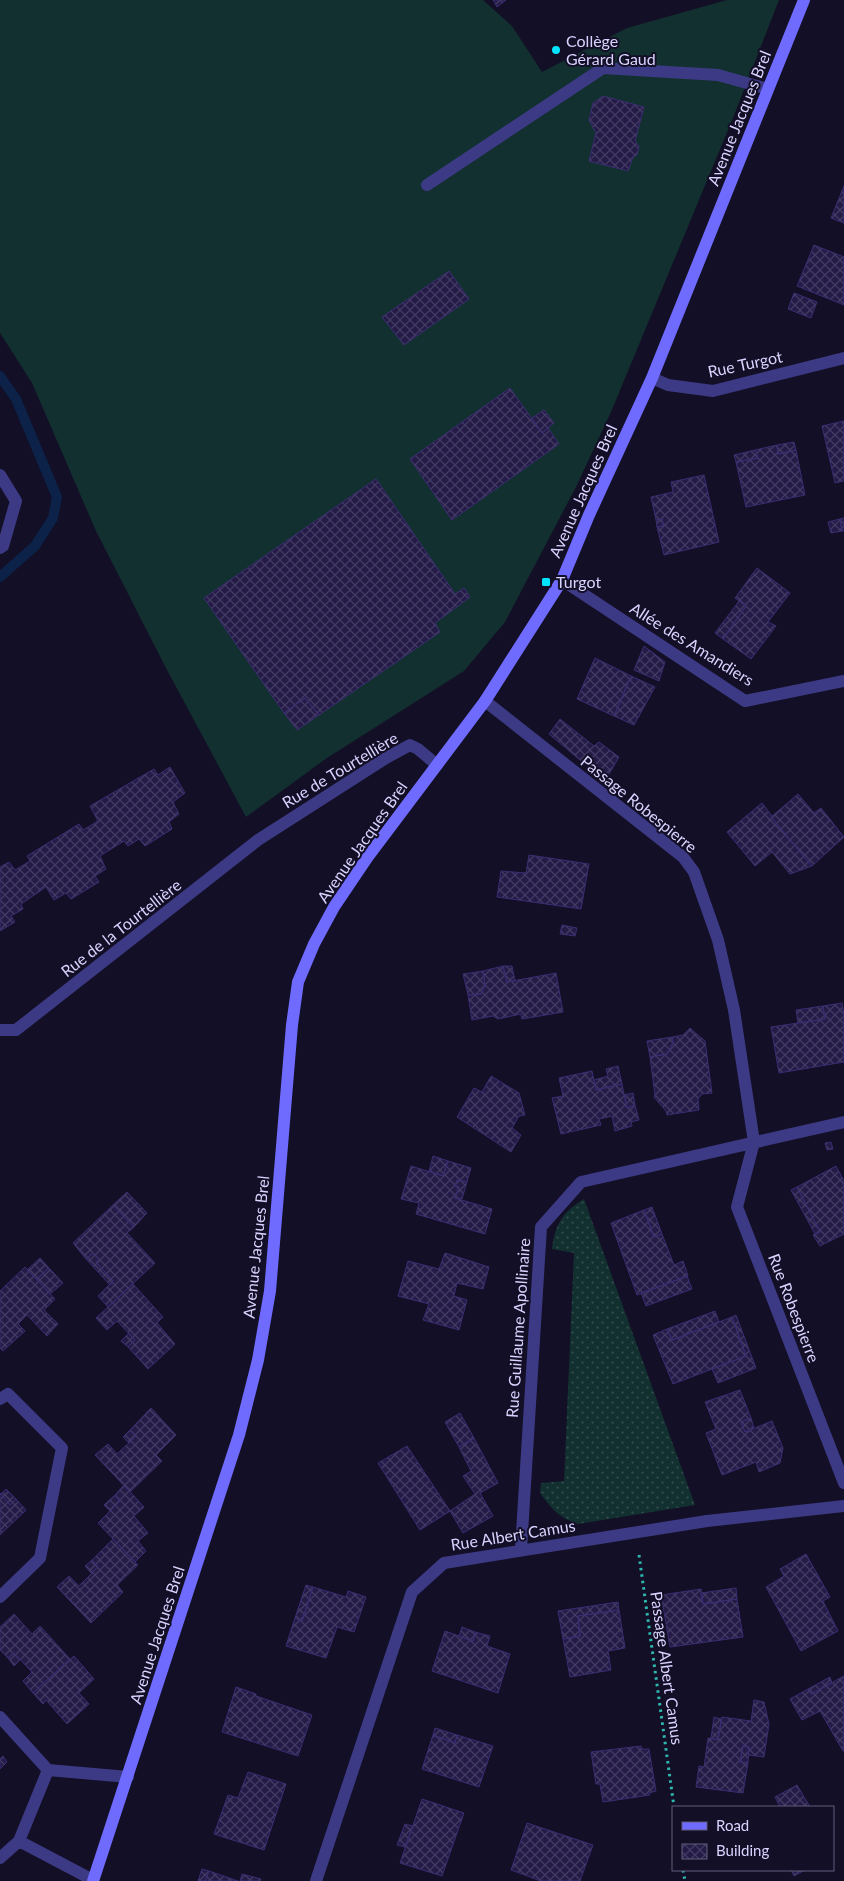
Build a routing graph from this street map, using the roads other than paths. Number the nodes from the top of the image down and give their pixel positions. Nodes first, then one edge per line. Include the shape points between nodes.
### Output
1 (804, 0) edge
2 (768, 89) junction
3 (427, 185) dead end
4 (844, 358) edge
5 (652, 378) junction
6 (0, 475) edge
7 (0, 548) edge
8 (562, 580) junction
9 (844, 681) edge
10 (485, 701) junction
11 (437, 765) junction
12 (258, 840) joint
13 (0, 1030) edge
14 (844, 1122) edge
15 (754, 1142) junction
16 (0, 1399) edge
17 (844, 1483) edge
18 (844, 1506) edge
19 (521, 1549) junction
20 (0, 1597) edge
21 (0, 1717) edge
22 (48, 1770) junction
23 (128, 1777) junction
24 (19, 1841) junction
25 (0, 1858) edge
26 (93, 1881) edge
27 (316, 1881) edge

1 - 2 main road, Avenue Jacques Brel
2 - 3 street via 718,75 603,68
2 - 5 main road, Avenue Jacques Brel
4 - 5 street, Rue Turgot via 713,390 668,385
5 - 8 main road, Avenue Jacques Brel via 588,515
6 - 7 street via 16,500
8 - 9 street, Allée des Amandiers via 745,701
8 - 10 main road, Avenue Jacques Brel
10 - 11 main road, Avenue Jacques Brel
10 - 15 street, Passage Robespierre via 683,857 694,872 718,940 734,1010
11 - 12 street, Rue de Tourtellière via 410,745
11 - 23 main road, Avenue Jacques Brel via 334,907 298,982 270,1291 258,1360 239,1434
12 - 13 street, Rue de la Tourtellière via 16,1030
14 - 15 street, Rue Guillaume Apollinaire
15 - 17 street, Rue Robespierre via 737,1207
15 - 19 street, Rue Guillaume Apollinaire via 581,1182 541,1227
16 - 20 street via 8,1394 62,1448 40,1558
18 - 19 street, Rue Albert Camus via 707,1521
19 - 27 street, Rue Albert Camus via 444,1563 412,1592
21 - 22 street
22 - 23 street
22 - 24 street
23 - 26 main road, Avenue Jacques Brel
24 - 25 street
24 - 26 street

